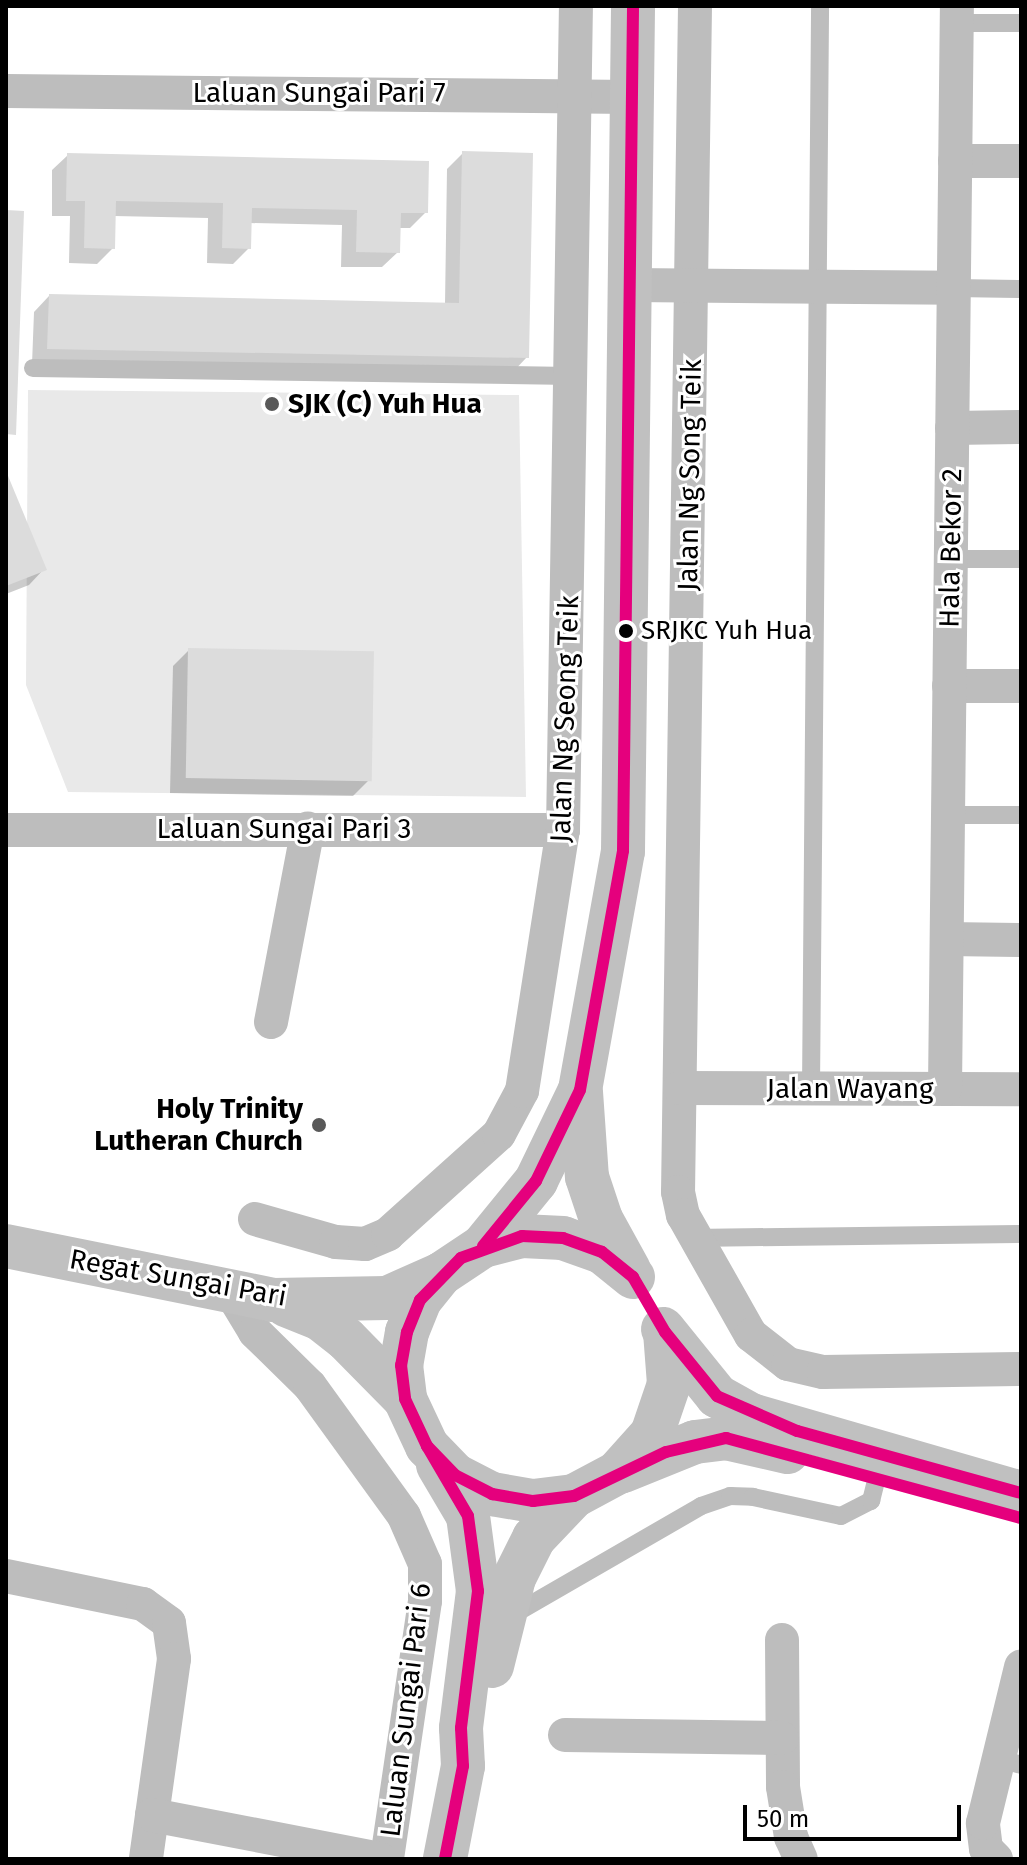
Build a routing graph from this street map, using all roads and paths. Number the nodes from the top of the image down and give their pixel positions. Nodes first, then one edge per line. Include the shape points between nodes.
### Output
1 (576, 6) edge
2 (633, 6) edge
3 (695, 6) edge
4 (820, 6) edge
5 (956, 14) edge
6 (1021, 23) edge
7 (6, 91) edge
8 (576, 95) junction
9 (632, 97) junction
10 (955, 161) junction
11 (1021, 161) edge
12 (631, 285) junction
13 (693, 286) junction
14 (817, 287) junction
15 (954, 288) junction
16 (1021, 289) edge
17 (33, 368) dead end
18 (572, 376) junction
19 (1021, 427) edge
20 (952, 428) junction
21 (951, 559) junction
22 (1021, 559) edge
23 (949, 686) junction
24 (1021, 686) edge
25 (948, 815) junction
26 (1021, 815) edge
27 (308, 828) junction
28 (6, 830) edge
29 (563, 830) junction
30 (947, 939) junction
31 (1021, 940) edge
32 (271, 1022) dead end
33 (680, 1088) junction
34 (811, 1089) junction
35 (945, 1089) junction
36 (1021, 1089) edge
37 (580, 1090) junction
38 (255, 1219) dead end
39 (1021, 1234) edge
40 (692, 1238) junction
41 (6, 1246) edge
42 (483, 1246) junction
43 (441, 1274) junction
44 (633, 1277) junction
45 (229, 1289) junction
46 (273, 1300) junction
47 (665, 1332) junction
48 (1021, 1369) edge
49 (405, 1399) junction
50 (427, 1446) junction
51 (617, 1473) junction
52 (877, 1477) junction
53 (1021, 1493) edge
54 (574, 1496) junction
55 (1021, 1518) edge
56 (6, 1576) edge
57 (504, 1620) junction
58 (782, 1640) dead end
59 (1021, 1667) edge
60 (565, 1735) dead end
61 (782, 1738) junction
62 (1009, 1762) edge
63 (463, 1766) junction
64 (152, 1815) junction
65 (146, 1859) edge
66 (380, 1859) edge
67 (387, 1859) edge
68 (445, 1859) edge
69 (801, 1859) edge
70 (996, 1859) edge

1 - 8 street, Jalan Ng Seong Teik
2 - 9 main road, Jalan Ng Seong Teik
3 - 13 street, Jalan Ng Song Teik
4 - 14 lane
5 - 6 lane
5 - 10 street, Hala Bekor 2
7 - 8 street, Laluan Sungai Pari 7
8 - 9 street, Laluan Sungai Pari 7
8 - 18 street, Jalan Ng Seong Teik
9 - 12 main road, Jalan Ng Seong Teik
10 - 11 street
10 - 15 street, Hala Bekor 2
12 - 13 street
12 - 37 main road, Jalan Ng Seong Teik via 624,845
13 - 14 street
13 - 33 street, Jalan Ng Song Teik
14 - 15 street
14 - 34 lane
15 - 16 lane
15 - 20 street, Hala Bekor 2
17 - 18 lane
18 - 29 street, Jalan Ng Seong Teik
19 - 20 street
20 - 21 street, Hala Bekor 2
21 - 22 lane
21 - 23 street, Hala Bekor 2
23 - 24 street
23 - 25 street, Hala Bekor 2
25 - 26 lane
25 - 30 street, Hala Bekor 2
27 - 28 street, Laluan Sungai Pari 3
27 - 29 street, Laluan Sungai Pari 3
27 - 32 street
29 - 38 street, Jalan Ng Seong Teik via 548,954 522,1091 499,1134 388,1234 365,1244 336,1242
30 - 31 street
30 - 35 street, Hala Bekor 2
33 - 34 street, Jalan Wayang
33 - 40 street, Jalan Ng Song Teik via 678,1192
34 - 35 street, Jalan Wayang
35 - 36 street, Jalan Wayang
37 - 42 main road via 536,1181
37 - 44 main road via 587,1177 601,1219
39 - 40 lane
40 - 48 street, Jalan Ng Song Teik via 751,1335 788,1364 823,1372
41 - 45 main road, Regat Sungai Pari
42 - 43 main road
42 - 44 main road via 522,1236 563,1238 602,1252
43 - 46 main road, Regat Sungai Pari via 387,1298
43 - 49 main road via 420,1300 407,1332 401,1365
44 - 47 main road
45 - 46 main road, Regat Sungai Pari
45 - 67 street, Laluan Sungai Pari 6 via 255,1332 310,1386 404,1516 425,1564 425,1601
46 - 49 main road via 319,1318
47 - 51 main road via 669,1384 652,1434
47 - 53 main road via 717,1396 751,1415
49 - 50 main road
50 - 54 main road via 455,1475 492,1494 533,1501
50 - 63 main road via 468,1516 476,1552 478,1591 461,1728
51 - 52 main road via 695,1442 726,1438
51 - 54 main road
52 - 55 main road
52 - 57 lane via 871,1501 841,1516 753,1497 730,1496 701,1506
54 - 57 main road via 534,1538 514,1578
56 - 64 street via 143,1604 169,1623 174,1659
57 - 63 main road
58 - 61 street
59 - 62 street
60 - 61 street
61 - 69 street via 791,1837
62 - 70 street via 983,1823 986,1849
63 - 68 main road
64 - 65 street
64 - 66 street

